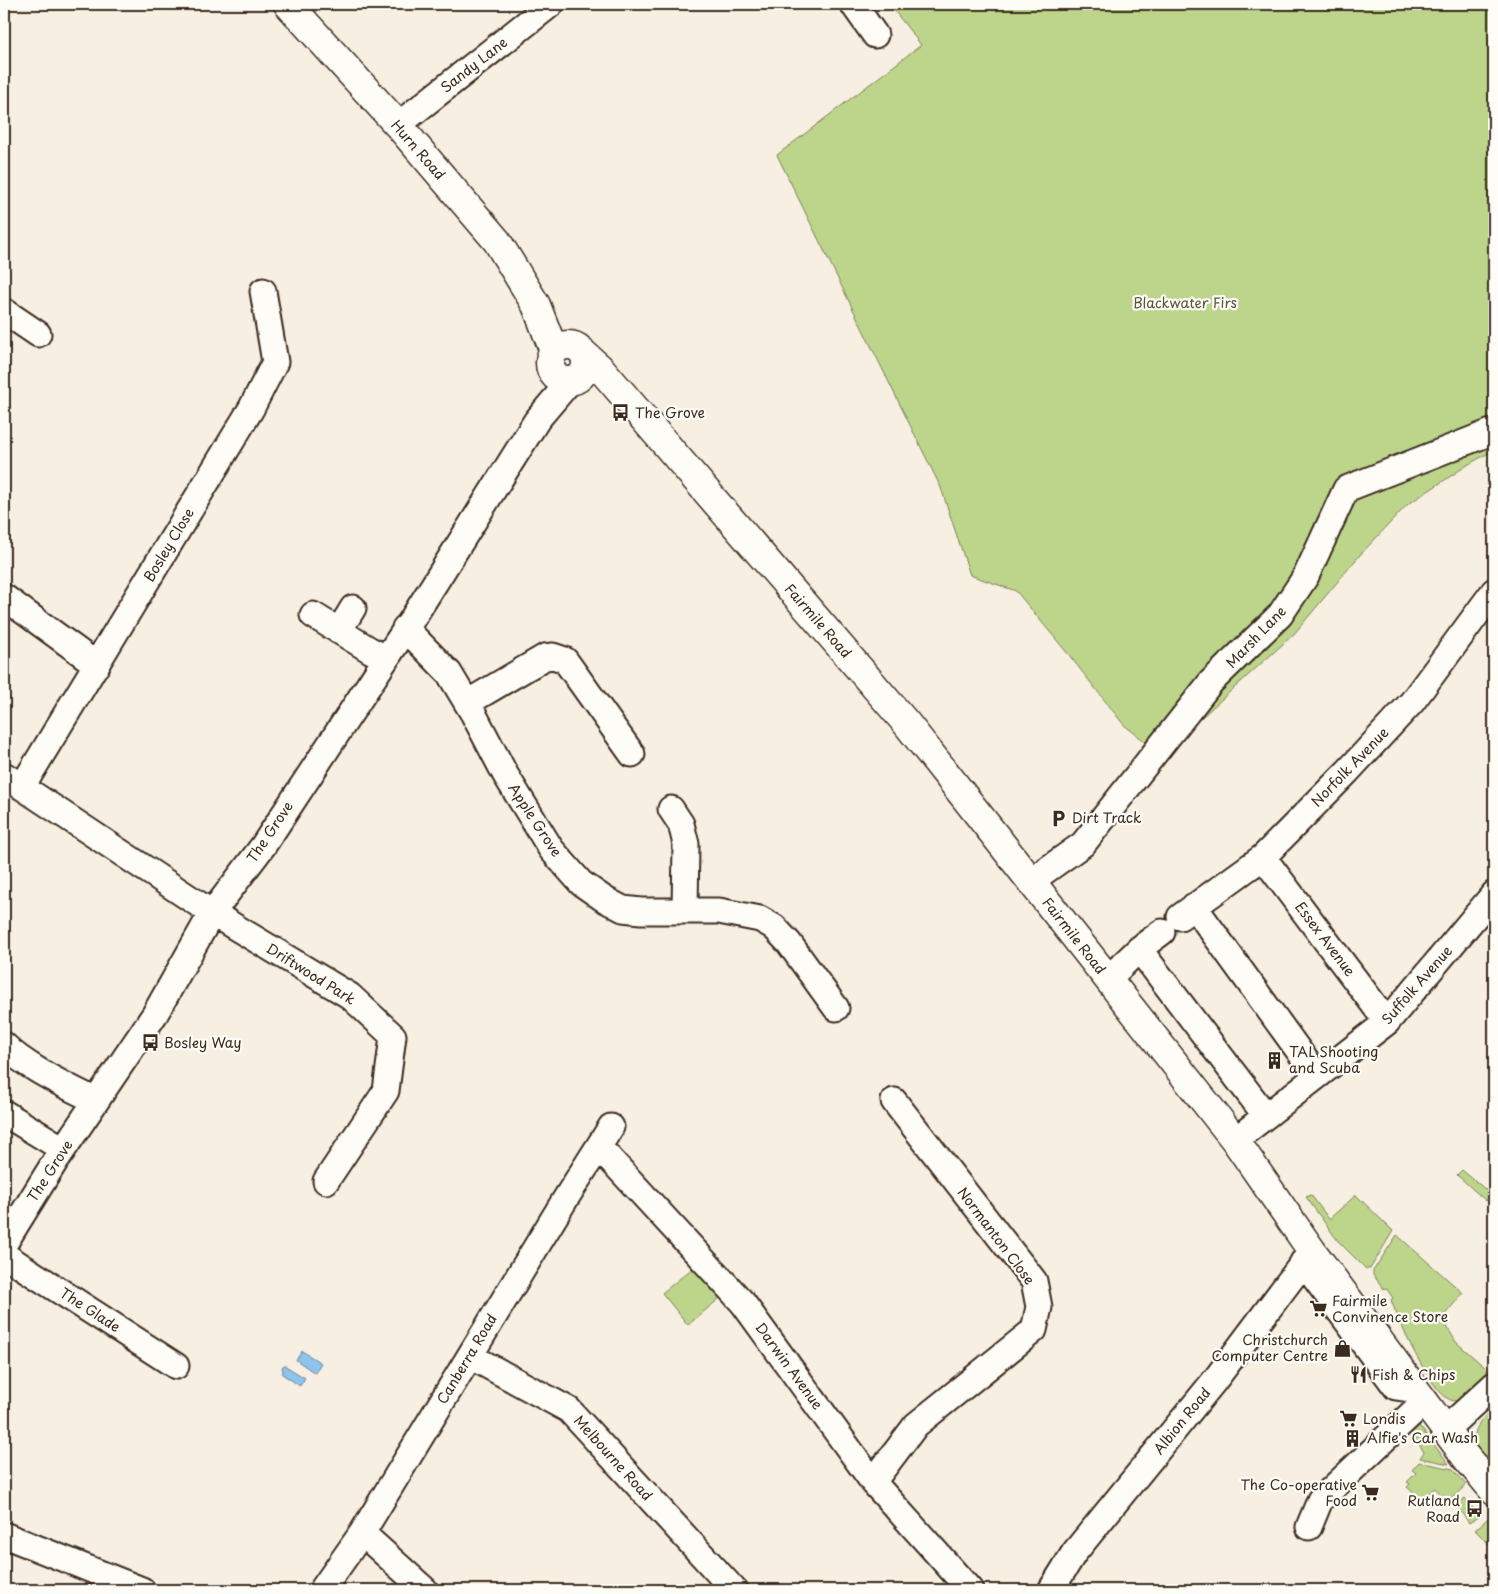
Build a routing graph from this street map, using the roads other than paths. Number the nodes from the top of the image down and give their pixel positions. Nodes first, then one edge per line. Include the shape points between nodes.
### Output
1 (288, 4) edge
2 (551, 4) edge
3 (853, 4) edge
4 (875, 35) dead end
5 (398, 125) junction
6 (263, 291) dead end
7 (4, 311) edge
8 (38, 334) dead end
9 (569, 364) junction
10 (1494, 431) edge
11 (1494, 591) edge
12 (4, 598) edge
13 (353, 608) dead end
14 (313, 615) dead end
15 (405, 628) junction
16 (339, 631) junction
17 (386, 658) junction
18 (97, 665) junction
19 (467, 703) junction
20 (632, 754) dead end
21 (13, 782) edge
22 (671, 809) dead end
23 (1263, 857) junction
24 (1031, 882) junction
25 (1494, 894) edge
26 (685, 910) junction
27 (212, 913) junction
28 (1179, 918) junction
29 (1139, 949) junction
30 (1108, 979) junction
31 (836, 1008) dead end
32 (1387, 1022) junction
33 (4, 1045) edge
34 (1316, 1076) junction
35 (96, 1101) junction
36 (4, 1113) edge
37 (897, 1114) dead end
38 (1266, 1116) junction
39 (605, 1137) joint
40 (1235, 1140) junction
41 (63, 1149) junction
42 (326, 1181) dead end
43 (4, 1244) edge
44 (4, 1255) edge
45 (1308, 1257) junction
46 (470, 1356) junction
47 (176, 1366) dead end
48 (1494, 1385) edge
49 (1420, 1396) junction
50 (1445, 1430) junction
51 (873, 1482) junction
52 (1494, 1491) edge
53 (1309, 1527) dead end
54 (362, 1533) junction
55 (4, 1535) edge
56 (142, 1590) edge
57 (322, 1590) edge
58 (425, 1590) edge
59 (734, 1590) edge
60 (970, 1590) edge
61 (1051, 1590) edge

1 - 5 main road, Hurn Road
2 - 5 street, Sandy Lane
3 - 4 street
5 - 9 main road, Hurn Road via 497,241
6 - 18 street, Bosley Close via 275,362 251,409
7 - 8 street
9 - 15 street, The Grove
9 - 24 main road, Fairmile Road via 601,369 907,724
10 - 24 street, Marsh Lane via 1346,490 1306,576 1280,615 1211,682 1083,844
11 - 23 street, Norfolk Avenue via 1412,702
12 - 18 street
13 - 16 street
14 - 16 street
15 - 17 street, The Grove
15 - 19 street, Apple Grove via 449,673
16 - 17 street
17 - 27 street, The Grove via 263,846
18 - 21 street, Bosley Close
19 - 20 street via 545,657 554,656 565,660
19 - 26 street, Apple Grove via 551,849 581,883 623,909
21 - 27 street
22 - 26 street via 681,824 686,844
23 - 28 street, Norfolk Avenue
23 - 32 street, Essex Avenue
24 - 30 main road, Fairmile Road
25 - 32 street, Suffolk Avenue
26 - 31 street, Apple Grove via 744,915 774,927
27 - 35 street, The Grove via 155,1014
27 - 42 street, Driftwood Park via 350,996 394,1036 386,1091
28 - 29 street, Norfolk Avenue
28 - 34 street
29 - 30 street, Norfolk Avenue
29 - 38 street
30 - 40 main road, Fairmile Road
32 - 34 street, Suffolk Avenue
33 - 35 street via 39,1071
34 - 38 street, Suffolk Avenue
35 - 41 street, The Grove
36 - 41 street
37 - 51 street, Normanton Close via 1034,1281 1039,1308 1034,1330 916,1425
38 - 40 street, Suffolk Avenue
39 - 46 street, Canberra Road
39 - 51 street, Darwin Avenue via 743,1303
40 - 45 main road, Fairmile Road
41 - 43 street, The Grove
44 - 47 street, The Glade
45 - 49 main road, Fairmile Road
45 - 61 street, Albion Road via 1215,1380 1074,1553
46 - 54 street, Canberra Road
46 - 59 street, Melbourne Road via 569,1410
48 - 50 street
49 - 50 main road, Fairmile Road
49 - 53 street via 1320,1500
50 - 52 main road, Fairmile Road
51 - 60 street, Darwin Avenue
54 - 57 street, Canberra Road
54 - 58 street
55 - 56 street

